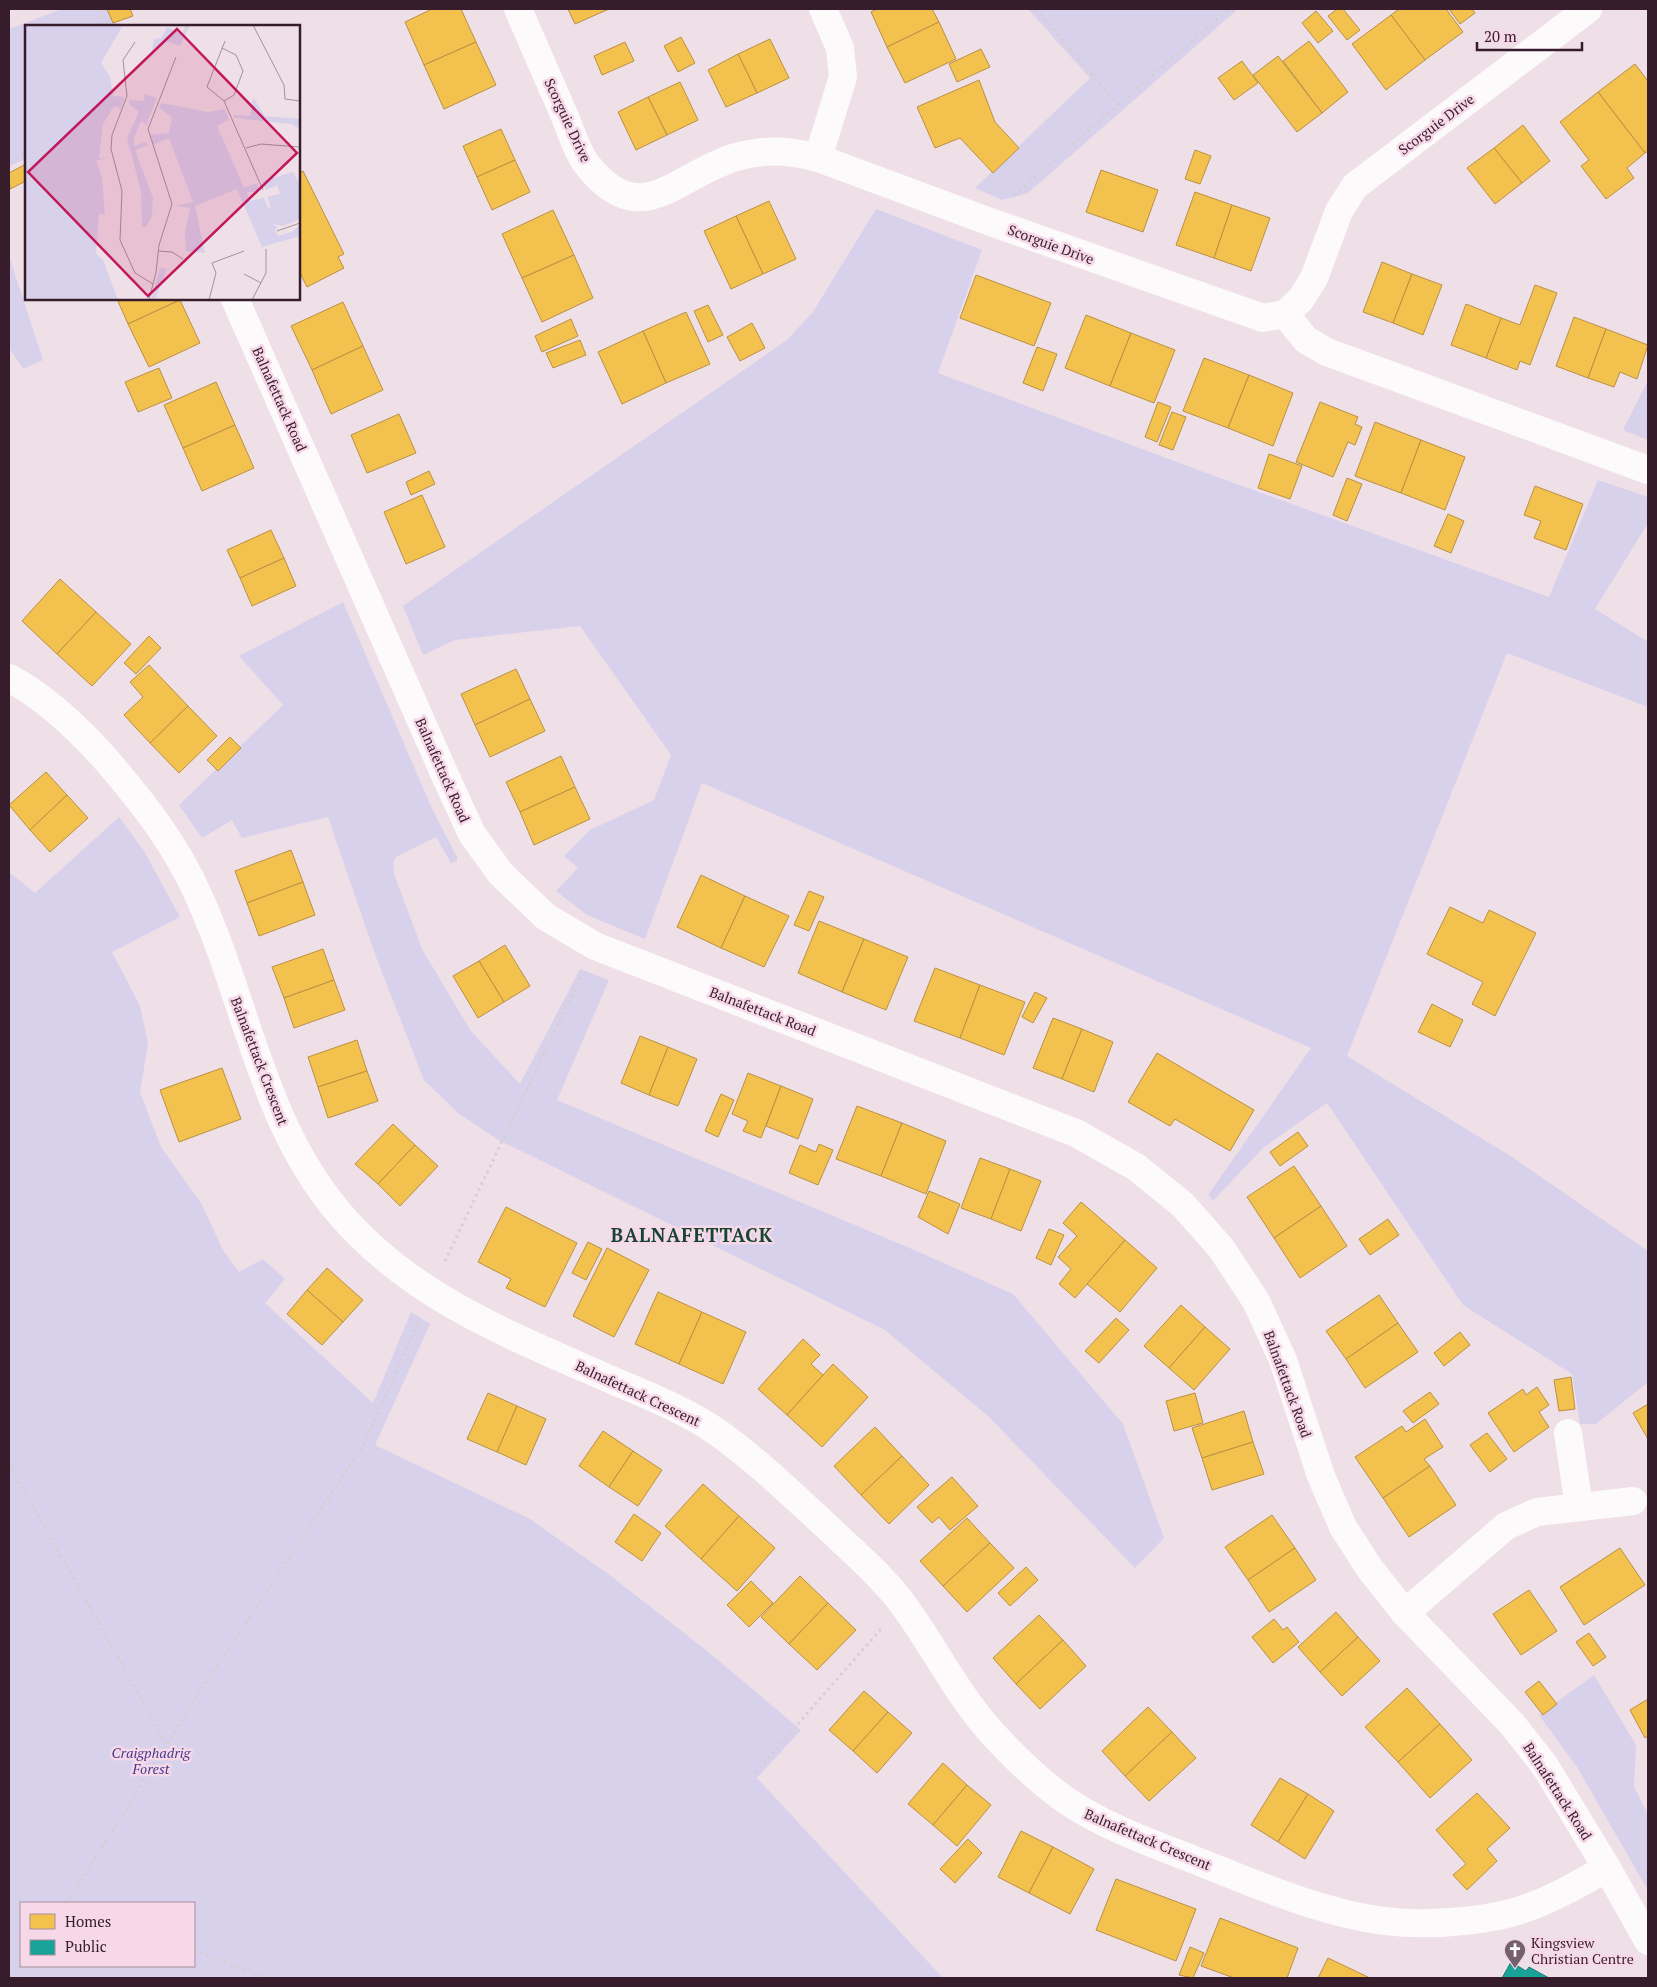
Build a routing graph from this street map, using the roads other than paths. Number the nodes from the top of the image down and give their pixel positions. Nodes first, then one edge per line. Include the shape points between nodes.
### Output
1 (518, 9) edge
2 (823, 9) edge
3 (1588, 9) edge
4 (818, 158) junction
5 (236, 300) edge
6 (1285, 314) junction
7 (1648, 470) edge
8 (9, 678) edge
9 (1568, 1433) dead end
10 (1633, 1501) dead end
11 (1579, 1507) junction
12 (1405, 1613) junction
13 (1607, 1868) junction
14 (1648, 1942) edge

1 - 4 street, Scorguie Drive via 583,160 604,185 631,198 658,194 735,157 790,150
2 - 4 street via 840,48 843,77
3 - 6 street, Scorguie Drive via 1355,186 1339,211 1314,278 1301,300
4 - 6 street, Scorguie Drive via 1238,310 1264,318
5 - 12 street, Balnafettack Road via 472,834 500,874 546,917 595,946 1076,1133 1136,1167 1183,1205 1221,1248 1256,1301 1283,1360 1321,1476 1343,1527 1370,1569
6 - 7 street via 1306,340 1327,352
8 - 13 street, Balnafettack Crescent via 53,707 89,741 136,795 178,852 204,908 275,1108 303,1164 340,1214 386,1260 430,1293 491,1326 659,1401 711,1428 758,1463 881,1576 903,1604 956,1687 992,1732 1033,1773 1079,1809 1135,1836 1248,1882 1344,1914 1407,1923 1463,1921 1523,1910
9 - 11 street
10 - 11 street
11 - 12 street via 1537,1512 1506,1526
12 - 13 street, Balnafettack Road via 1512,1724 1545,1766
13 - 14 street, Balnafettack Road

